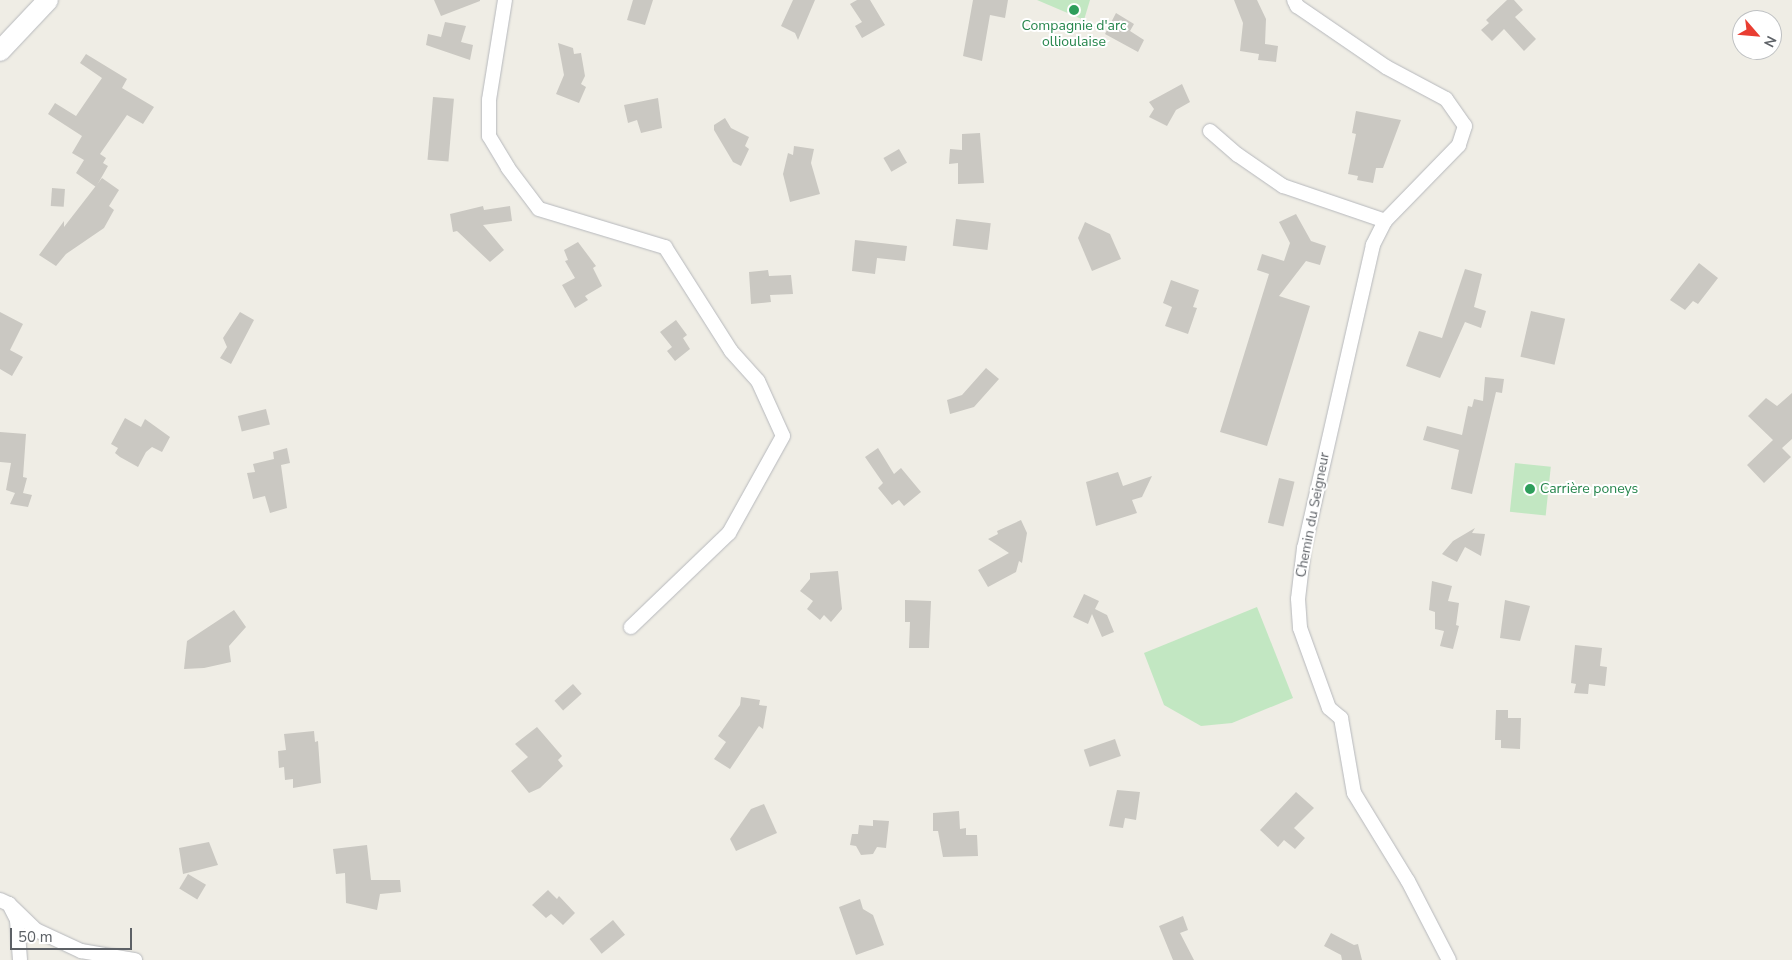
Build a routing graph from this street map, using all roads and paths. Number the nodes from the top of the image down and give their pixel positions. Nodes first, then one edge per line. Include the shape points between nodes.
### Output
1 (48, 0) edge
2 (505, 0) edge
3 (1294, 0) edge
4 (0, 51) edge
5 (1210, 131) dead end
6 (1385, 221) junction
7 (631, 627) dead end
8 (5, 902) edge
9 (20, 960) edge
10 (135, 960) edge
11 (1449, 960) edge

1 - 4 main road
2 - 7 street via 489,100 489,136 508,168 539,209 665,247 731,351 758,381 783,436 729,533
3 - 6 street, Chemin du Seigneur via 1297,6 1386,67 1446,99 1465,126 1459,146
5 - 6 street via 1283,186
6 - 11 street, Chemin du Seigneur via 1373,245 1356,313 1304,548 1298,599 1300,628 1329,708 1341,718 1354,793 1408,881
8 - 9 street via 17,920
8 - 10 street via 36,930 81,951

